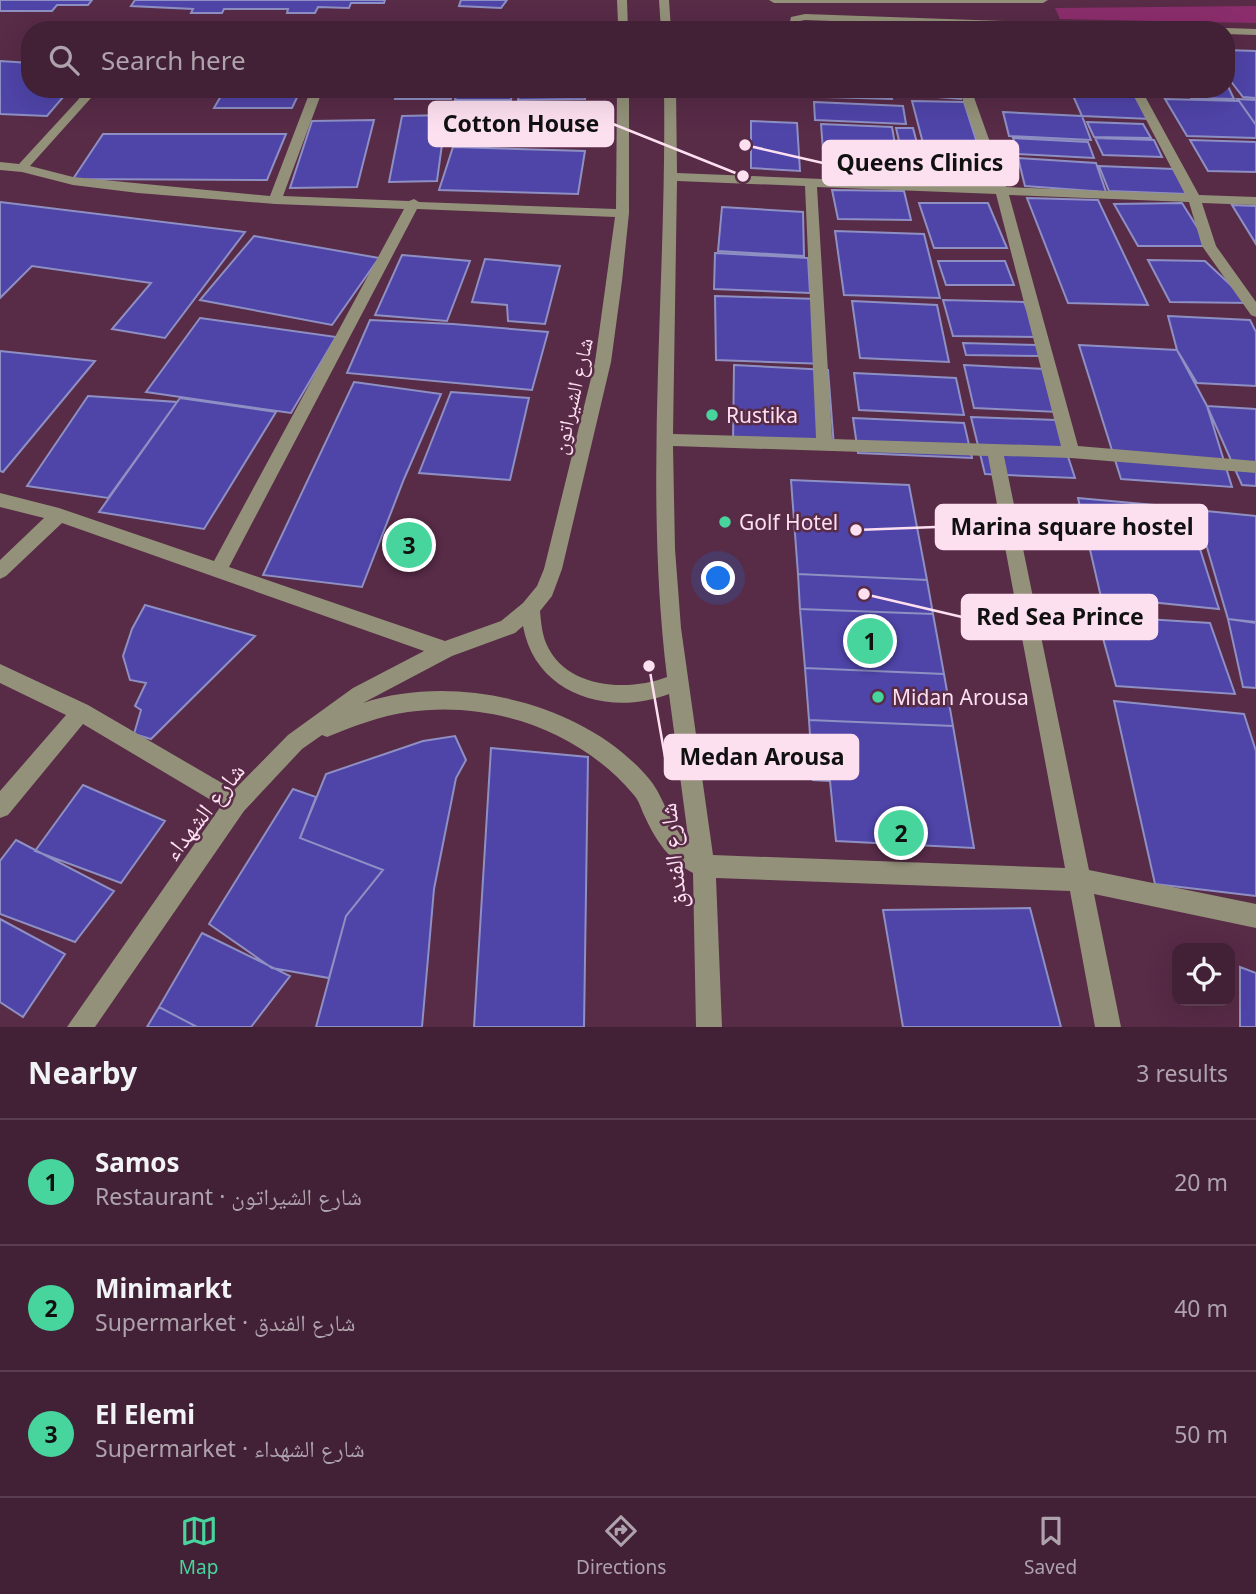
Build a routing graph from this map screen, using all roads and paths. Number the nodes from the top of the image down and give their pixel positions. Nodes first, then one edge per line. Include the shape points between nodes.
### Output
1 (622, 0) edge
2 (664, 0) edge
3 (774, 0) edge
4 (1042, 0) edge
5 (897, 1) edge
6 (624, 21) edge
7 (665, 21) edge
8 (795, 21) edge
9 (857, 21) edge
10 (1252, 32) edge
11 (1256, 43) edge
12 (86, 98) edge
13 (314, 98) edge
14 (623, 98) edge
15 (670, 98) edge
16 (968, 98) edge
17 (1140, 98) edge
18 (0, 166) edge
19 (22, 168) junction
20 (672, 177) junction
21 (811, 182) junction
22 (1001, 190) junction
23 (275, 200) junction
24 (1195, 200) junction
25 (1256, 201) edge
26 (414, 203) junction
27 (622, 213) junction
28 (1256, 313) edge
29 (665, 440) junction
30 (824, 444) junction
31 (995, 451) junction
32 (1071, 452) junction
33 (1256, 467) edge
34 (0, 500) edge
35 (59, 515) junction
36 (219, 569) junction
37 (0, 571) edge
38 (530, 609) junction
39 (445, 650) junction
40 (0, 673) edge
41 (677, 682) junction
42 (81, 712) junction
43 (295, 742) junction
44 (236, 803) junction
45 (0, 807) edge
46 (703, 866) junction
47 (1080, 880) junction
48 (1256, 916) edge
49 (80, 1027) edge
50 (709, 1027) edge
51 (1108, 1027) edge

1 - 6 street
2 - 7 street
3 - 5 street
4 - 5 street
8 - 9 street
10 - 11 street
12 - 19 street
13 - 23 street
14 - 27 street, شارع الشيراتون
15 - 20 street
16 - 22 street
17 - 24 street
18 - 19 street
19 - 23 street via 112,186
20 - 21 street
20 - 29 street
21 - 22 street
21 - 30 street
22 - 24 street
22 - 32 street
23 - 26 street
24 - 25 street
24 - 28 street via 1209,246
26 - 27 street
26 - 36 street
27 - 38 street, شارع الشيراتون via 603,362 553,569 545,590
29 - 30 street
29 - 41 street via 666,549
30 - 31 street
31 - 32 street
31 - 47 street
32 - 33 street
34 - 35 street
35 - 36 street
35 - 37 street
36 - 39 street
38 - 39 street, شارع الشيراتون via 508,627
38 - 41 street via 540,653 556,672 577,685 603,694 631,696
39 - 43 street, شارع الشهداء via 359,694
40 - 42 street
41 - 46 street, شارع الفندق
42 - 44 street
42 - 45 street
43 - 44 street, شارع الشهداء
43 - 46 street via 358,715 420,701 503,705 541,716 578,733 612,757 642,787 674,846
44 - 49 street, شارع الشهداء
46 - 47 street
46 - 50 street, شارع الفندق
47 - 48 street
47 - 51 street

